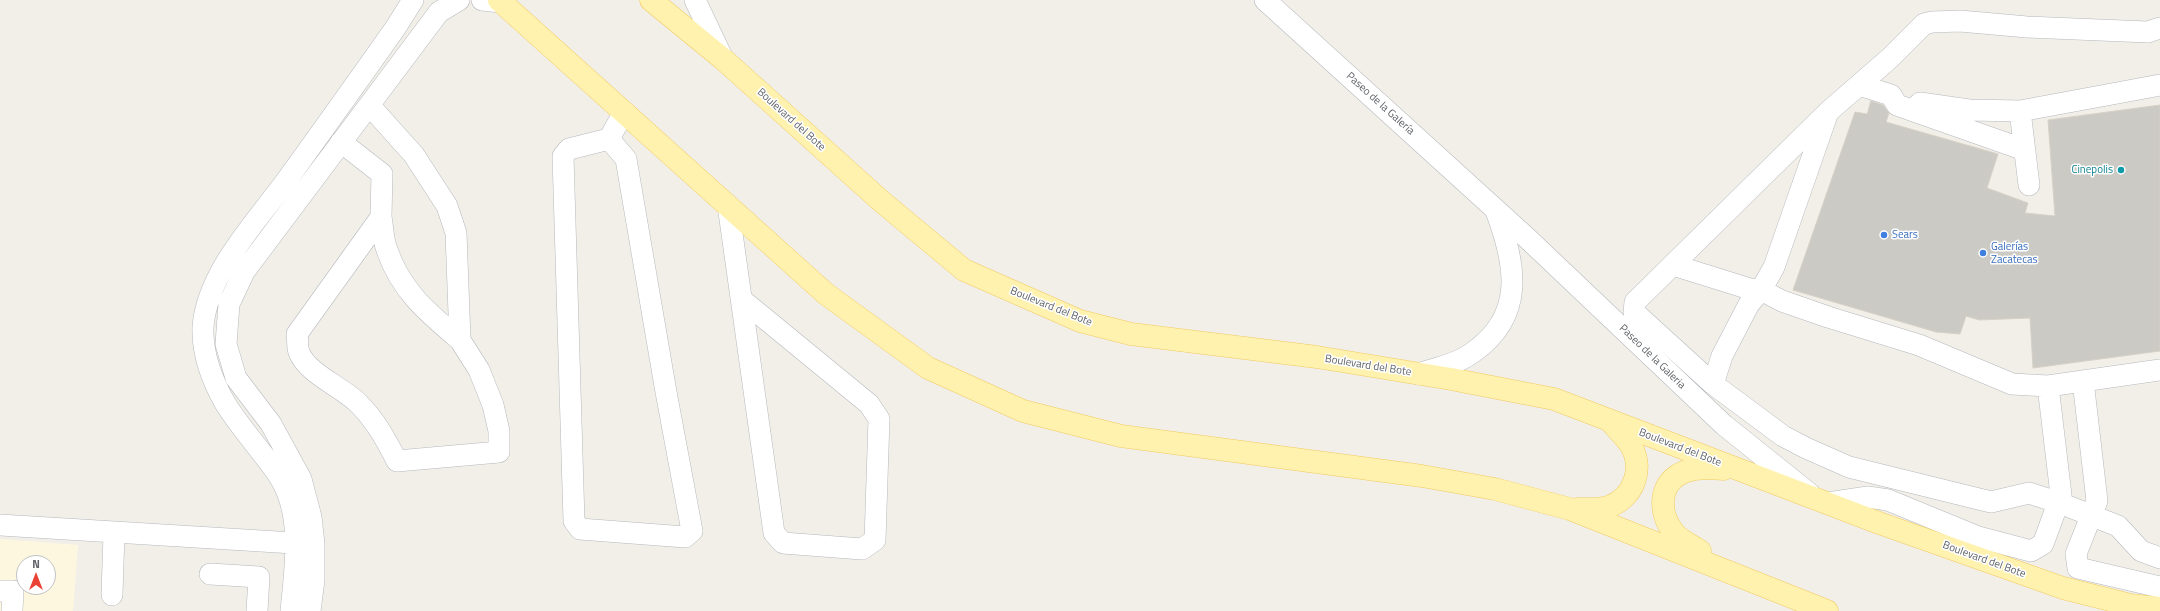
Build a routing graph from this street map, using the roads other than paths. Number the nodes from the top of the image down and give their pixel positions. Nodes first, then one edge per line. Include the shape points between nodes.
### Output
1 (414, 0) edge
2 (459, 0) edge
3 (652, 0) edge
4 (695, 0) edge
5 (1265, 0) edge
6 (494, 1) edge
7 (2160, 28) edge
8 (723, 59) junction
9 (370, 65) junction
10 (386, 84) junction
11 (1859, 85) junction
12 (2160, 85) edge
13 (1891, 95) junction
14 (370, 106) junction
15 (2020, 111) junction
16 (624, 112) junction
17 (1828, 112) junction
18 (609, 139) junction
19 (341, 142) junction
20 (2025, 150) junction
21 (2029, 185) dead end
22 (280, 190) junction
23 (297, 201) junction
24 (728, 205) junction
25 (1495, 209) junction
26 (381, 217) junction
27 (1673, 265) junction
28 (1761, 290) junction
29 (741, 299) junction
30 (460, 340) junction
31 (2160, 370) edge
32 (1418, 374) junction
33 (2083, 381) junction
34 (1713, 384) junction
35 (2048, 386) junction
36 (1611, 422) junction
37 (1735, 469) junction
38 (1821, 500) junction
39 (2060, 503) junction
40 (1570, 509) junction
41 (2091, 515) junction
42 (0, 525) edge
43 (114, 533) junction
44 (305, 543) junction
45 (2160, 558) edge
46 (210, 574) dead end
47 (1743, 578) junction
48 (2160, 587) edge
49 (0, 591) edge
50 (112, 595) dead end
51 (2160, 608) edge
52 (12, 611) edge
53 (257, 611) edge
54 (291, 611) edge
55 (310, 611) edge
56 (1827, 611) edge

1 - 9 street
2 - 10 street via 439,12
3 - 8 main road, Boulevard del Bote
4 - 8 street
5 - 25 street, Paseo de la Galería
6 - 16 main road
7 - 11 street via 2148,32 2027,27 1960,21 1932,22 1924,24
8 - 32 main road, Boulevard del Bote via 881,201 964,270 978,277 1080,321 1131,334
9 - 10 street
9 - 22 street
10 - 14 street
11 - 13 street
11 - 17 street
12 - 15 street
13 - 15 street via 1925,104 1969,110
13 - 20 street via 1897,105
14 - 19 street
14 - 30 street via 414,155 447,206 456,233
15 - 20 street
16 - 18 street
16 - 24 main road
17 - 27 street
17 - 28 street via 1774,267
18 - 18 street via 569,149 563,156 574,521 580,529 685,537 692,531 664,385 626,159
19 - 23 street
19 - 26 street via 382,174
20 - 21 street
22 - 23 street
22 - 44 street via 235,247 210,296 203,327 205,356 213,380 226,404 280,478
23 - 44 street via 244,272 229,304 226,344 236,378 271,424 301,479 311,517
24 - 29 street
24 - 40 main road via 826,294 928,368 1023,411 1121,436 1422,476 1495,489
25 - 32 street via 1508,244 1512,265 1513,286 1508,314 1495,332 1472,353
25 - 38 street, Paseo de la Galeria via 1724,425
26 - 30 street via 387,250 404,284 423,310
26 - 30 street via 297,334 299,352 307,366 358,403 380,428 396,461 499,452 499,431 493,405 479,370
27 - 28 street via 1750,289
27 - 34 street via 1635,302 1634,312
28 - 34 street via 1749,304 1722,356
28 - 35 street via 1782,301 1919,344 2012,384
29 - 29 street via 774,533 782,543 862,549 875,540 879,419 869,404
31 - 33 street
32 - 36 main road, Boulevard del Bote via 1554,399
33 - 35 street
33 - 41 street via 2097,501
34 - 39 street via 1783,436 1850,467 1991,502 2029,493
35 - 39 street
36 - 37 main road, Boulevard del Bote
36 - 40 main road via 1630,444 1636,460 1634,484 1622,500 1608,507
37 - 38 main road, Boulevard del Bote
37 - 47 main road via 1703,468 1686,471 1668,482 1662,505 1666,520 1675,535
38 - 39 street via 1868,497 1888,500 1978,537 2031,551 2043,544
38 - 51 main road, Boulevard del Bote via 2063,588 2130,605
39 - 41 street
40 - 47 main road
41 - 45 street via 2118,526 2141,551
41 - 48 street via 2076,554 2078,568
42 - 43 street
43 - 44 street
43 - 50 street
44 - 54 street
44 - 55 street via 314,580
46 - 53 street via 259,577
47 - 56 main road
49 - 52 street via 13,591

